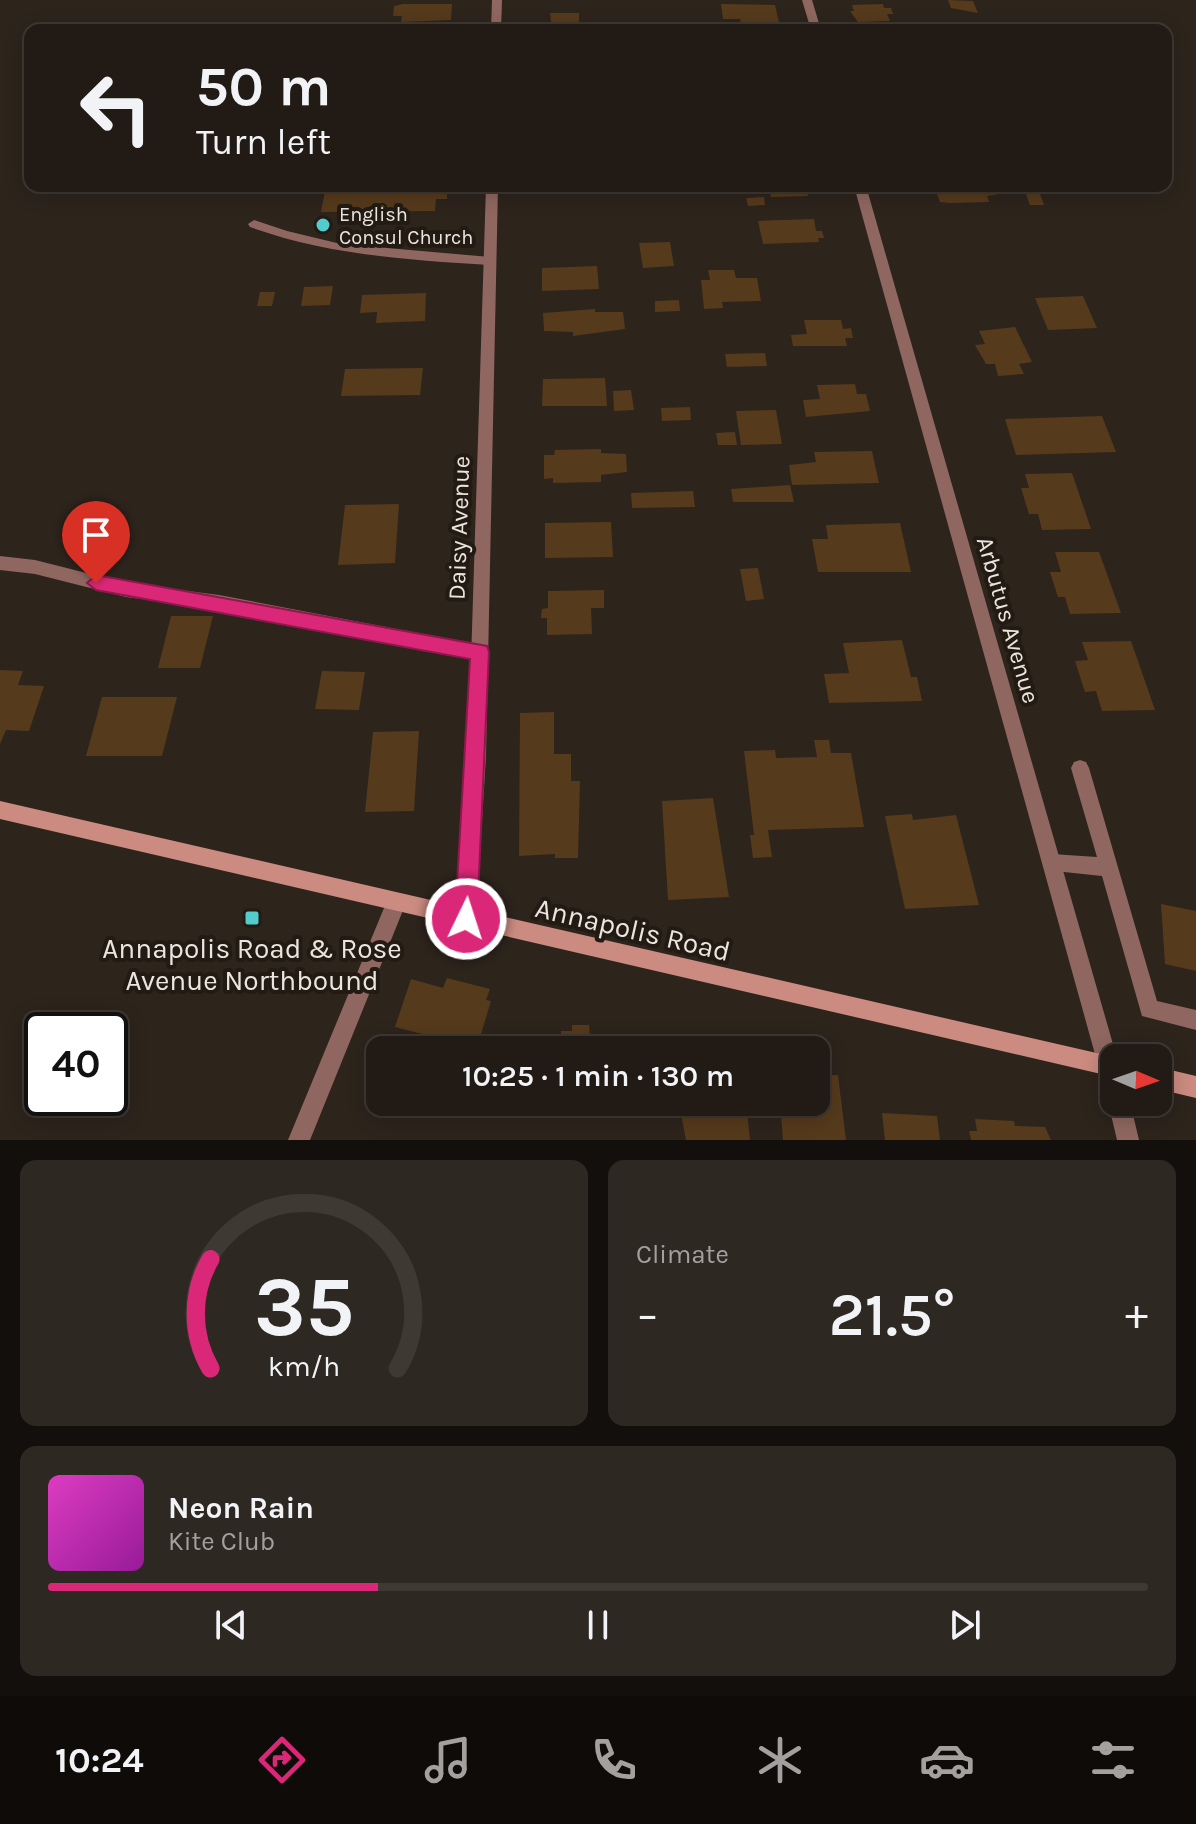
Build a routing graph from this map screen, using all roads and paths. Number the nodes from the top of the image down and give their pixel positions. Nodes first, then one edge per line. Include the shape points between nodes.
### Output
1 (497, 0) edge
2 (807, 0) edge
3 (496, 24) edge
4 (814, 24) edge
5 (492, 192) edge
6 (862, 192) edge
7 (254, 224) dead end
8 (490, 261) junction
9 (0, 563) edge
10 (480, 652) junction
11 (1080, 768) dead end
12 (0, 810) edge
13 (1052, 863) junction
14 (1109, 867) junction
15 (396, 903) junction
16 (466, 919) junction
17 (1196, 1020) edge
18 (1105, 1044) edge
19 (1100, 1069) edge
20 (1172, 1081) edge
21 (1196, 1087) edge
22 (1122, 1116) edge
23 (299, 1140) edge
24 (1128, 1140) edge

1 - 3 street
2 - 4 street
5 - 8 street, Daisy Avenue
6 - 13 street, Arbutus Avenue
7 - 8 street via 297,242 351,251
8 - 10 street, Daisy Avenue
9 - 10 street
10 - 16 street, Daisy Avenue
11 - 14 street
12 - 15 main road, Annapolis Road
13 - 14 street
13 - 18 street, Arbutus Avenue
14 - 17 street via 1149,1009
15 - 16 main road, Annapolis Road
15 - 23 street
16 - 19 main road, Annapolis Road
20 - 21 main road
22 - 24 street

